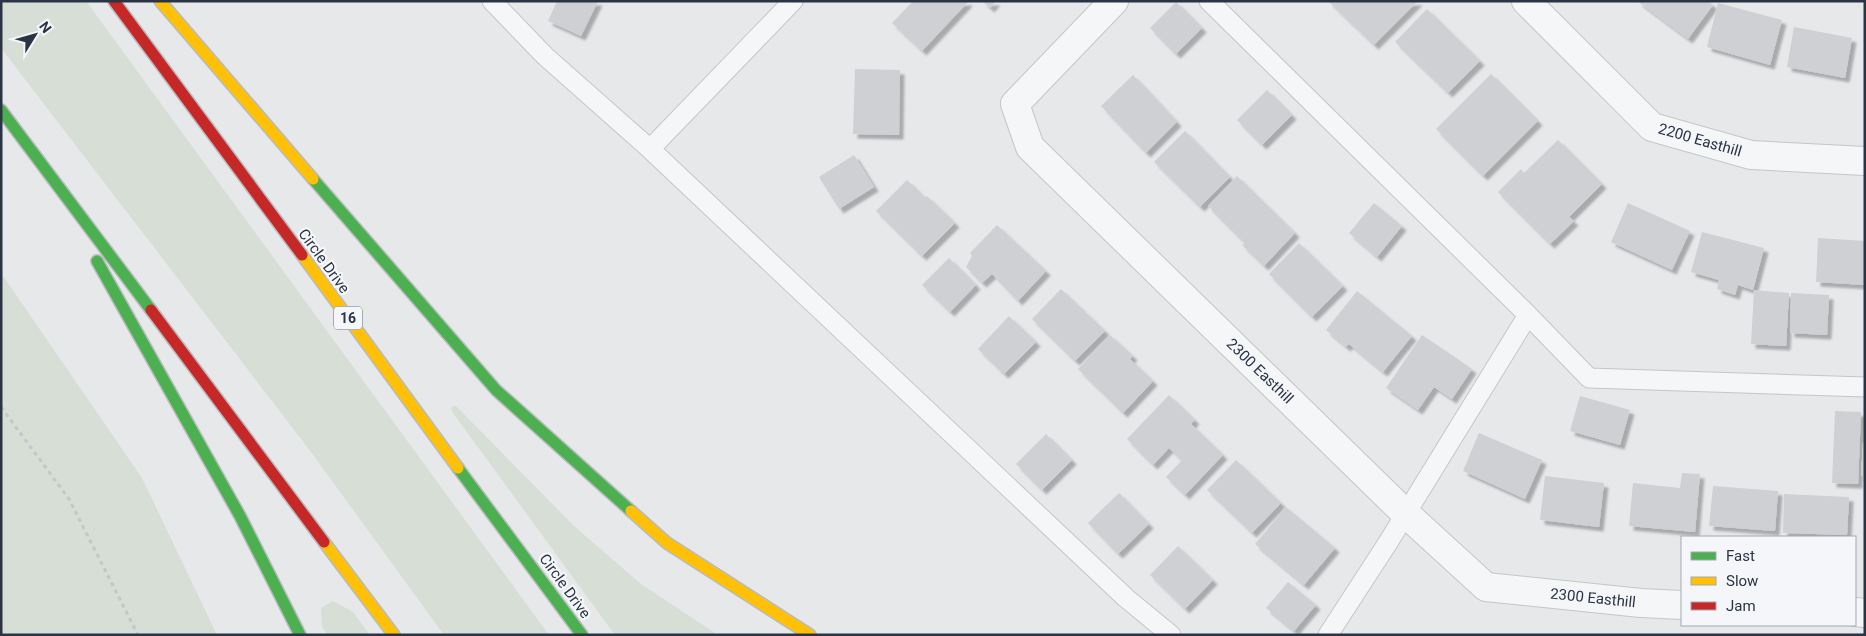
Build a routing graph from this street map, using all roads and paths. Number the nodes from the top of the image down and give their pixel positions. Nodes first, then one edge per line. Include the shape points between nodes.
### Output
1 (114, 1) edge
2 (160, 1) edge
3 (492, 1) edge
4 (793, 1) edge
5 (1114, 1) edge
6 (1209, 1) edge
7 (1526, 1) edge
8 (1, 110) edge
9 (650, 149) junction
10 (1865, 161) edge
11 (44, 166) junction
12 (1528, 315) junction
13 (1865, 387) edge
14 (1, 407) edge
15 (1405, 513) junction
16 (1681, 605) edge
17 (138, 635) edge
18 (300, 635) edge
19 (394, 635) edge
20 (582, 635) edge
21 (810, 635) edge
22 (1171, 635) edge
23 (1328, 635) edge

1 - 20 highway, Circle Drive / 16
2 - 21 highway via 496,390 667,543
3 - 9 lane via 545,56
4 - 9 lane
5 - 15 street, 2300 Easthill via 1015,104 1030,147
6 - 12 lane
7 - 10 street, 2200 Easthill via 1652,126 1751,155
8 - 11 highway
9 - 22 lane via 1119,591
11 - 18 highway via 240,516
11 - 19 highway
12 - 13 lane via 1589,378
12 - 15 lane
14 - 17 path via 69,499
15 - 16 street, 2300 Easthill via 1486,587
15 - 23 lane

